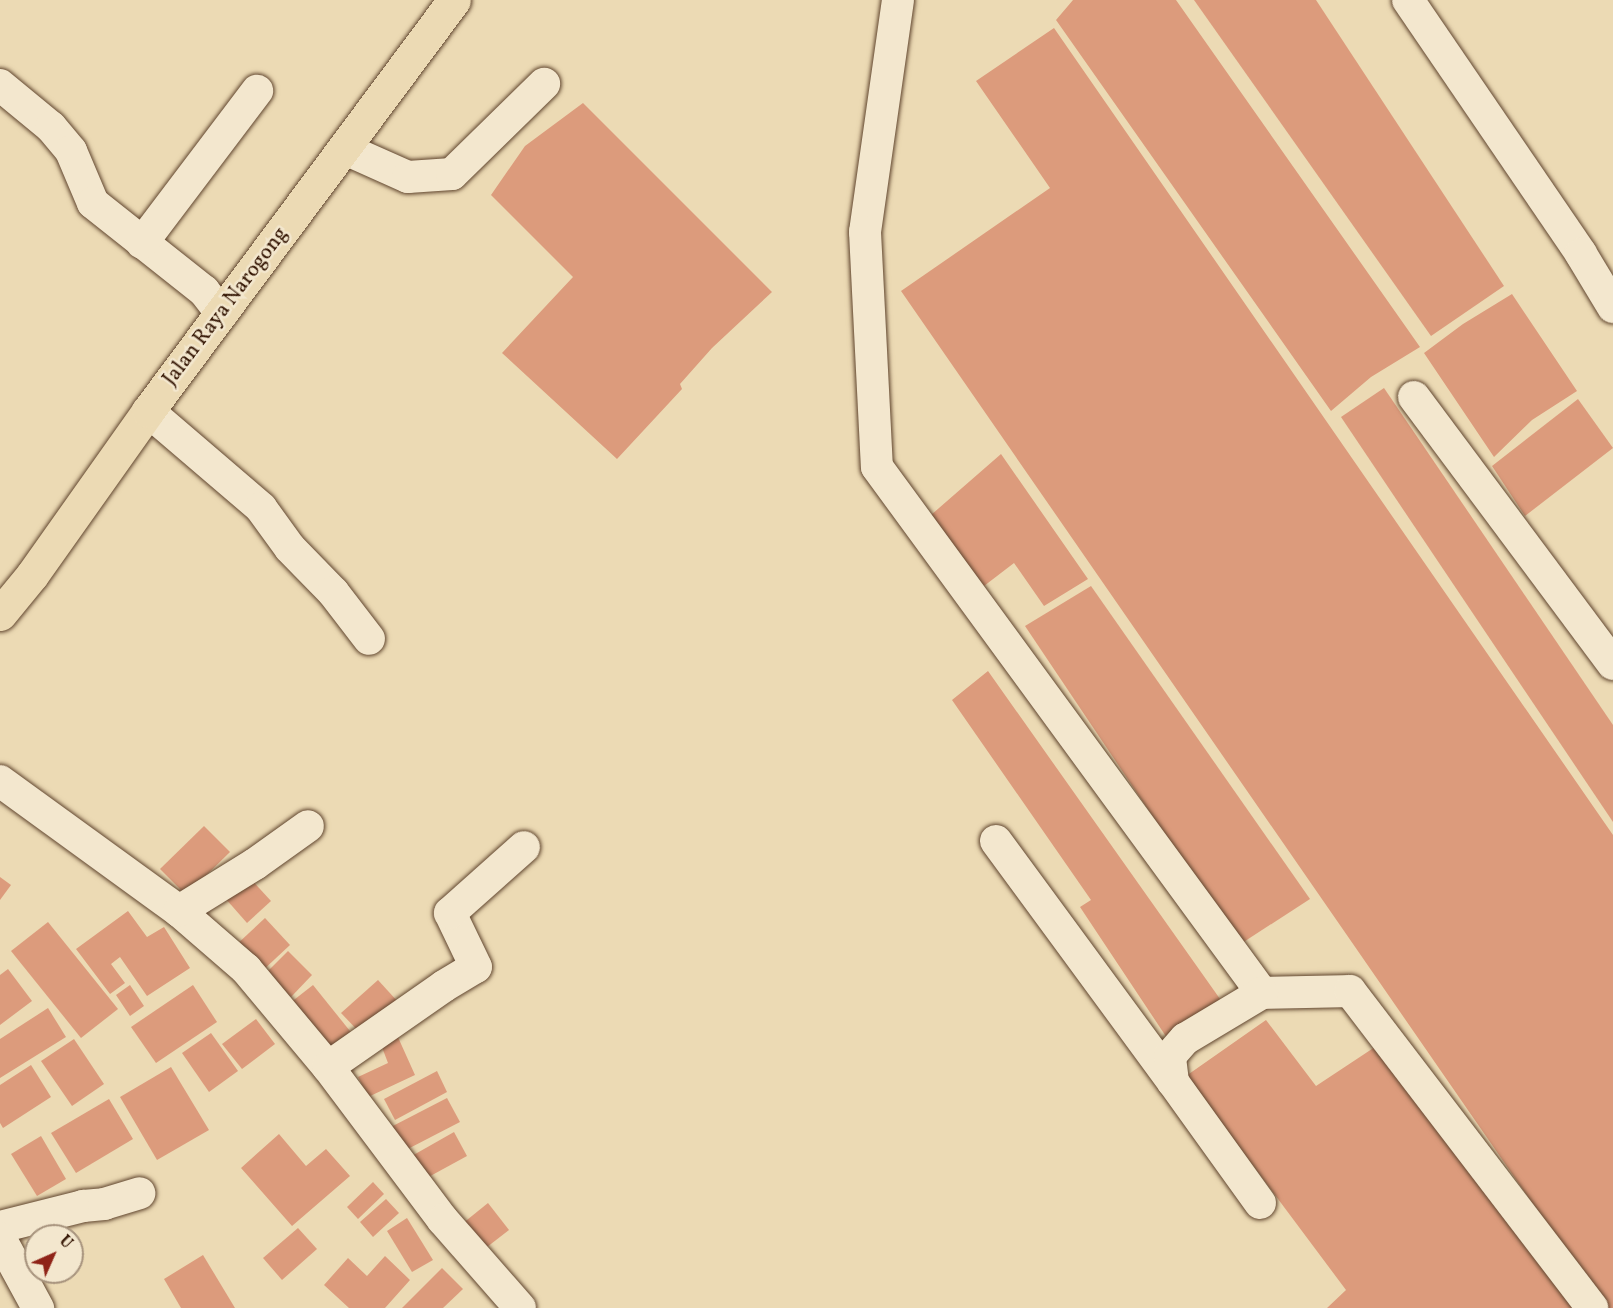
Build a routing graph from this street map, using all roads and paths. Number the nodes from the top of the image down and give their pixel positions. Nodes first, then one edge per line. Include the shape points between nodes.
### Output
1 (454, 0) edge
2 (898, 0) edge
3 (1408, 0) edge
4 (543, 84) dead end
5 (0, 85) edge
6 (257, 91) dead end
7 (345, 149) junction
8 (142, 243) junction
9 (1581, 254) junction
10 (1613, 259) edge
11 (1613, 307) edge
12 (222, 314) junction
13 (1414, 397) dead end
14 (148, 411) junction
15 (0, 614) edge
16 (369, 639) dead end
17 (1613, 664) edge
18 (0, 781) edge
19 (308, 826) dead end
20 (996, 841) dead end
21 (524, 847) dead end
22 (178, 910) junction
23 (1262, 993) junction
24 (328, 1067) junction
25 (1173, 1082) junction
26 (138, 1193) dead end
27 (1260, 1203) dead end
28 (0, 1227) edge
29 (0, 1239) edge
30 (38, 1308) edge
31 (520, 1308) edge
32 (1592, 1308) edge

1 - 7 main road, Jalan Raya Narogong
2 - 23 street via 865,232 877,466
3 - 9 street
4 - 7 street via 452,174 408,177
5 - 8 street via 51,127 71,151 93,202
6 - 8 street
7 - 12 main road, Jalan Raya Narogong
8 - 12 street via 204,291
9 - 10 street
9 - 11 street
12 - 14 main road, Jalan Raya Narogong
13 - 17 street
14 - 15 main road, Jalan Raya Narogong
14 - 16 street via 261,508 290,549 333,592
18 - 22 street
19 - 22 street via 255,864
20 - 25 street
21 - 24 street via 450,913 476,967
22 - 24 street via 246,969
23 - 25 street via 1177,1047 1170,1056
23 - 32 street via 1350,991
24 - 31 street via 443,1220
25 - 27 street
26 - 28 street
29 - 30 street

